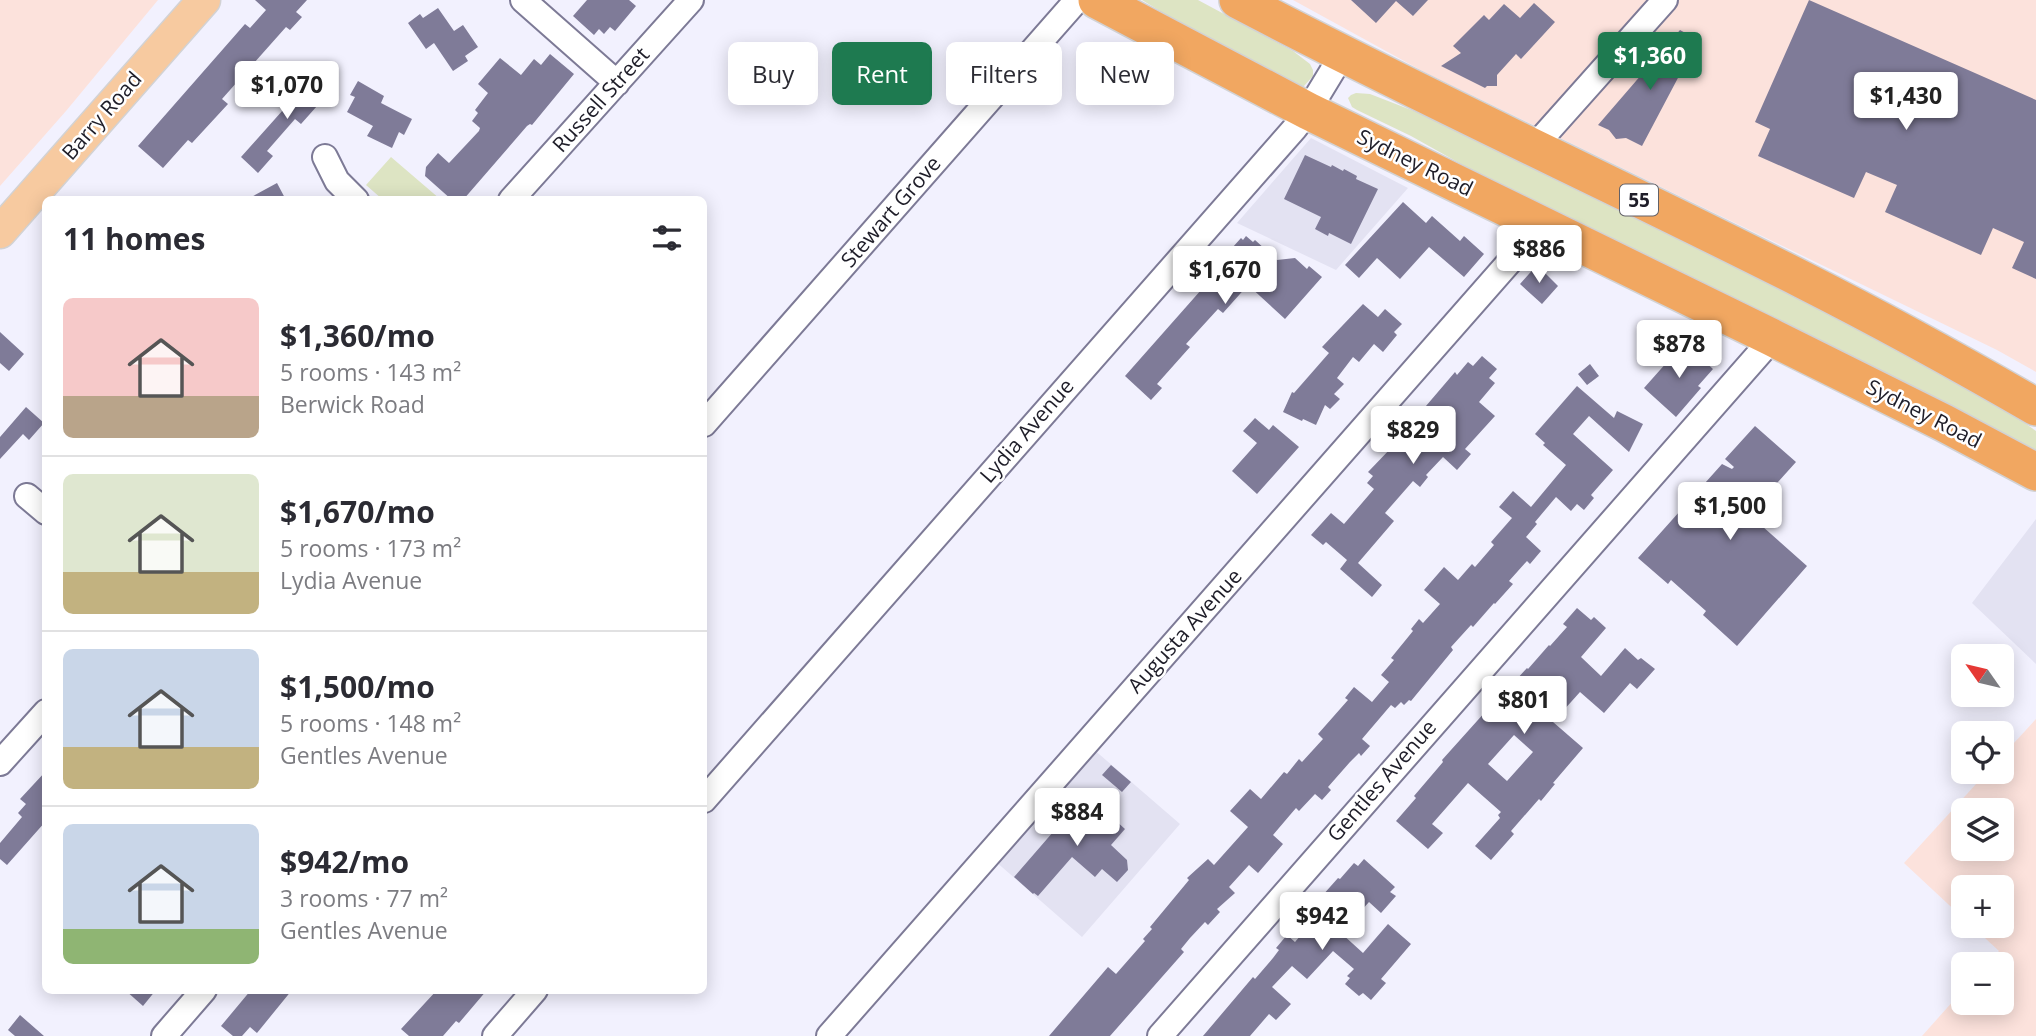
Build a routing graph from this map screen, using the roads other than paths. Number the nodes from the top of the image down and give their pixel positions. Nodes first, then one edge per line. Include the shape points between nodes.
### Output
1 (204, 0) edge
2 (523, 0) edge
3 (691, 0) edge
4 (1077, 0) edge
5 (1097, 0) edge
6 (1238, 0) edge
7 (1665, 0) edge
8 (1342, 55) junction
9 (617, 83) junction
10 (1308, 111) junction
11 (1533, 148) junction
12 (325, 157) dead end
13 (48, 193) edge
14 (352, 196) edge
15 (515, 196) edge
16 (42, 198) edge
17 (1534, 222) junction
18 (0, 232) edge
19 (1773, 338) junction
20 (2036, 407) edge
21 (707, 421) edge
22 (2036, 472) edge
23 (27, 496) dead end
24 (42, 509) edge
25 (42, 716) edge
26 (0, 762) edge
27 (707, 797) edge
28 (201, 994) edge
29 (532, 994) edge
30 (164, 1036) edge
31 (495, 1036) edge
32 (829, 1036) edge
33 (1160, 1036) edge

1 - 13 main road, Barry Road
2 - 9 street
3 - 9 street, Russell Street
4 - 21 street, Stewart Grove
5 - 10 highway, Sydney Road
6 - 8 highway, 55
7 - 11 street
8 - 10 street, Lydia Avenue
8 - 11 highway, 55
9 - 15 street, Russell Street
10 - 17 highway, Sydney Road
10 - 27 street, Lydia Avenue
11 - 20 highway, 55 via 1804,280
12 - 14 street via 337,181
16 - 18 main road, Barry Road
17 - 19 highway, Sydney Road
17 - 32 street, Augusta Avenue via 1519,251
19 - 22 highway, Sydney Road
19 - 33 street, Gentles Avenue
23 - 24 street
25 - 26 street
28 - 30 street
29 - 31 street

